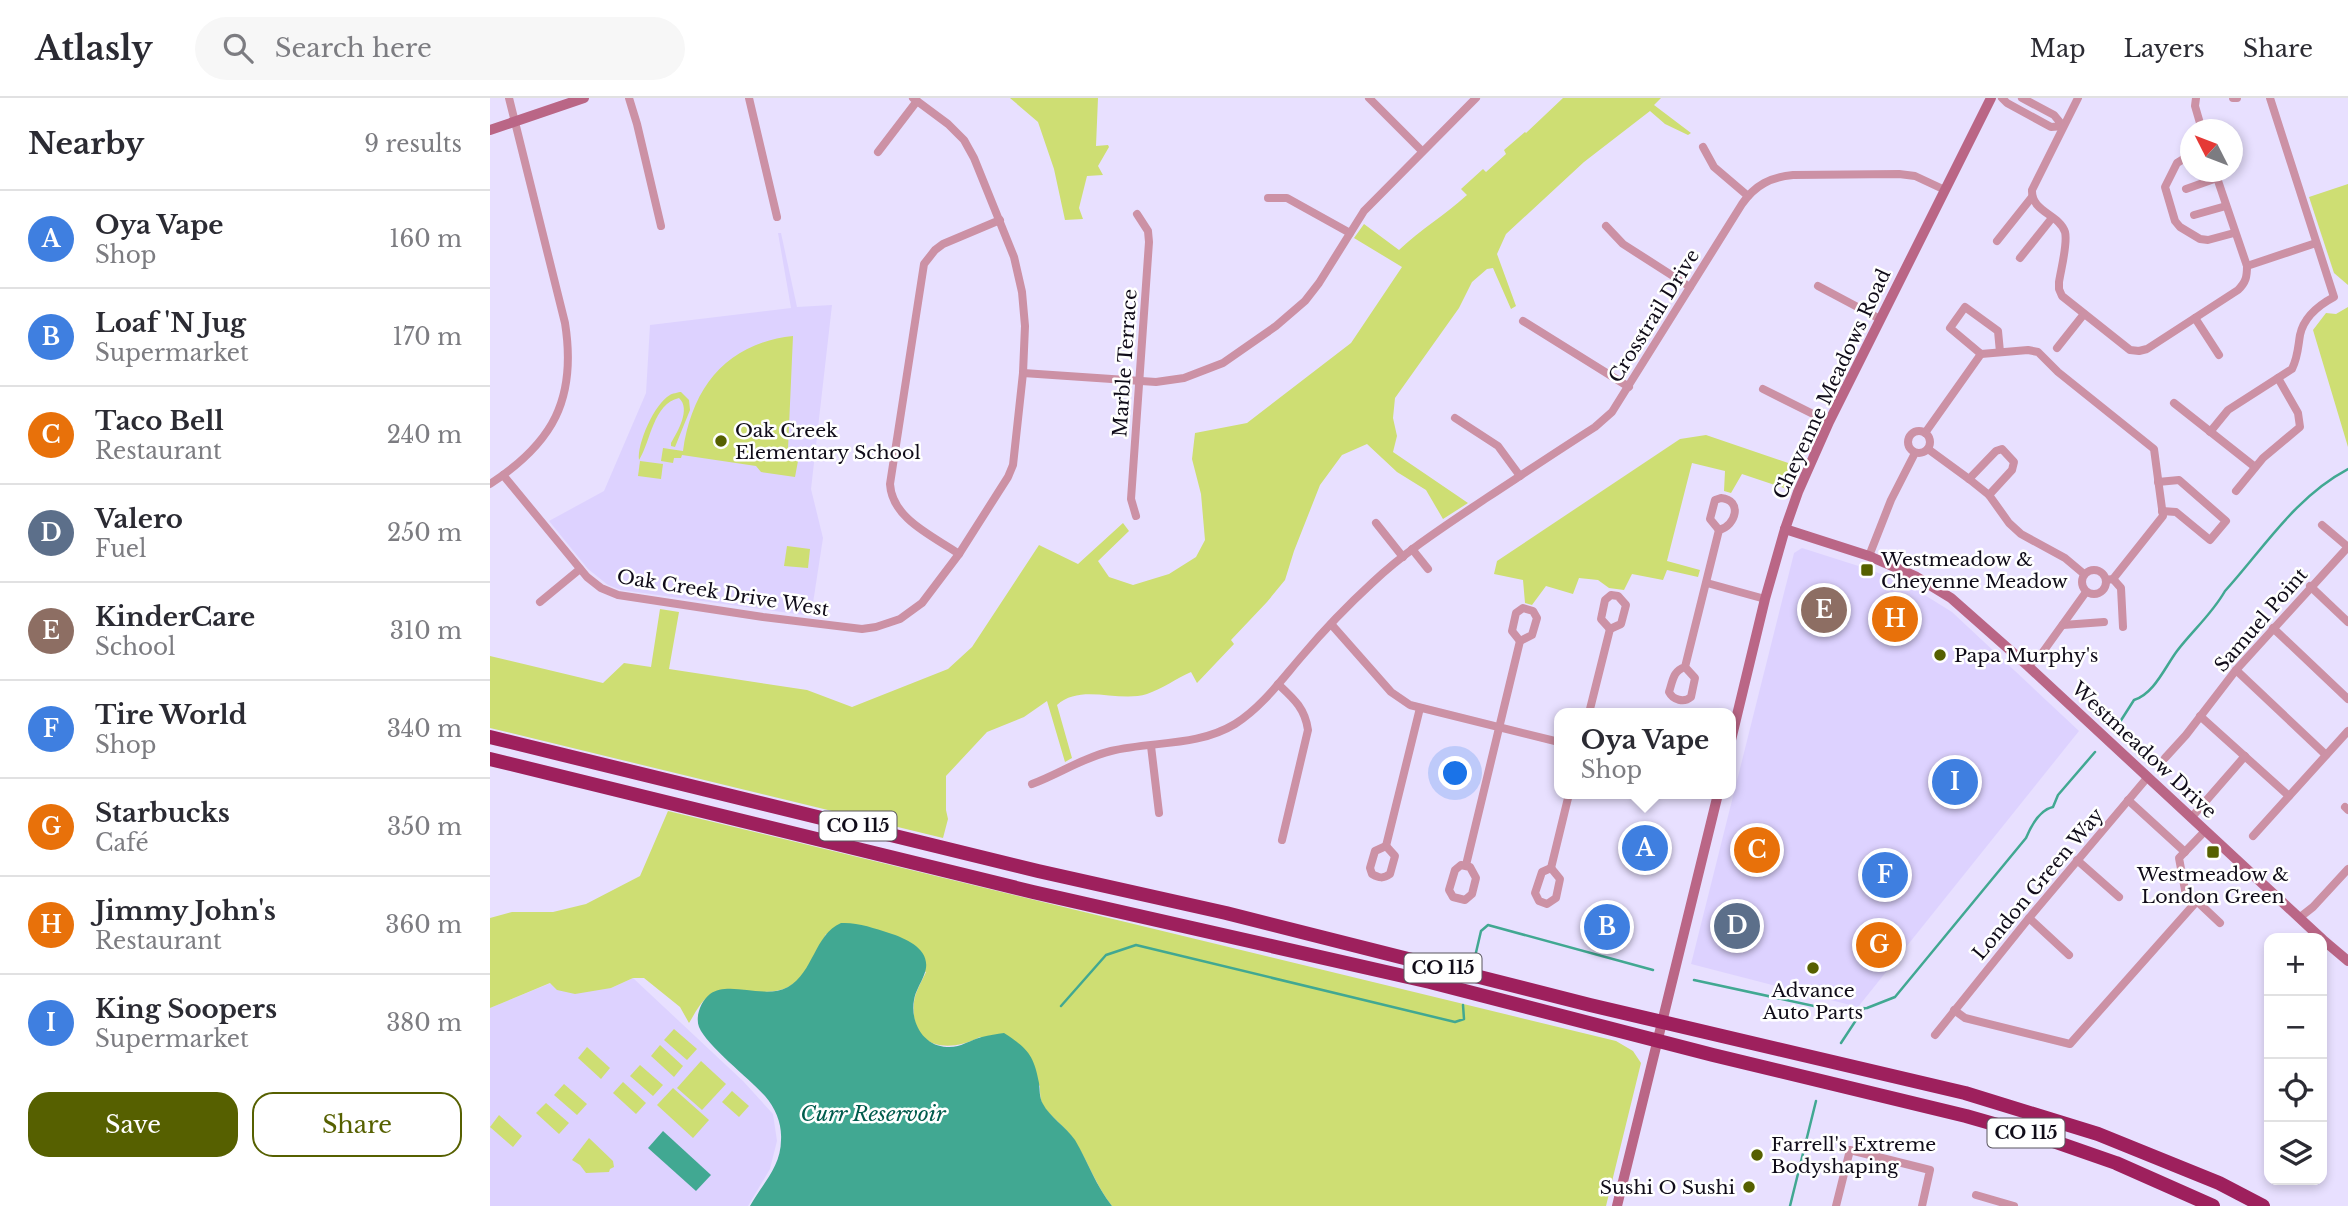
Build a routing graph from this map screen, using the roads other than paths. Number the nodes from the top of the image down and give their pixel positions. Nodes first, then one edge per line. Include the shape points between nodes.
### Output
1 (509, 98) edge
2 (584, 98) edge
3 (629, 98) edge
4 (748, 98) edge
5 (1369, 98) edge
6 (1476, 98) edge
7 (1991, 98) edge
8 (2002, 98) edge
9 (2078, 98) edge
10 (2196, 98) edge
11 (2270, 98) edge
12 (915, 100) edge
13 (2026, 100) edge
14 (2026, 113) junction
15 (2199, 119) edge
16 (516, 123) junction
17 (2063, 127) junction
18 (490, 130) edge
19 (1703, 147) dead end
20 (1422, 151) junction
21 (878, 152) dead end
22 (2180, 161) edge
23 (2200, 182) edge
24 (2218, 182) edge
25 (2186, 188) dead end
26 (1945, 190) junction
27 (1748, 196) junction
28 (2032, 197) junction
29 (1268, 198) dead end
30 (2226, 206) junction
31 (1137, 214) dead end
32 (2194, 215) dead end
33 (777, 217) dead end
34 (2052, 218) junction
35 (1000, 220) junction
36 (661, 226) dead end
37 (1606, 226) dead end
38 (1350, 233) junction
39 (2234, 233) junction
40 (1997, 241) dead end
41 (2316, 243) junction
42 (2020, 258) dead end
43 (2246, 266) junction
44 (1818, 286) dead end
45 (1690, 287) junction
46 (2084, 314) junction
47 (2195, 318) junction
48 (1880, 319) junction
49 (1523, 321) dead end
50 (2057, 348) dead end
51 (2000, 352) junction
52 (1981, 354) junction
53 (2219, 355) dead end
54 (1023, 373) junction
55 (2278, 378) junction
56 (1140, 381) junction
57 (1629, 387) junction
58 (1763, 389) dead end
59 (2174, 403) dead end
60 (1455, 418) dead end
61 (1829, 422) junction
62 (2210, 432) junction
63 (1925, 433) junction
64 (1928, 449) junction
65 (1915, 453) junction
66 (2255, 467) junction
67 (503, 475) junction
68 (1520, 476) junction
69 (1969, 479) junction
70 (2158, 482) junction
71 (490, 484) edge
72 (2236, 491) dead end
73 (1989, 495) junction
74 (2162, 511) junction
75 (1136, 516) dead end
76 (1376, 523) dead end
77 (2322, 525) dead end
78 (1785, 529) junction
79 (1718, 530) dead end
80 (2348, 547) edge
81 (1412, 549) junction
82 (959, 554) junction
83 (1403, 556) junction
84 (1869, 556) junction
85 (580, 569) junction
86 (1428, 569) dead end
87 (2084, 574) junction
88 (2110, 580) junction
89 (1707, 583) junction
90 (2310, 586) junction
91 (2086, 592) junction
92 (1765, 598) junction
93 (540, 602) dead end
94 (2104, 622) dead end
95 (2348, 622) edge
96 (1331, 624) junction
97 (2063, 625) junction
98 (2123, 627) dead end
99 (2273, 628) junction
100 (1610, 629) dead end
101 (1520, 641) dead end
102 (2028, 666) junction
103 (1685, 667) dead end
104 (2236, 670) junction
105 (1278, 684) junction
106 (2348, 699) edge
107 (1420, 708) junction
108 (1590, 708) edge
109 (2200, 716) junction
110 (1736, 719) edge
111 (1500, 728) junction
112 (2348, 731) edge
113 (490, 737) edge
114 (1554, 741) edge
115 (1151, 746) junction
116 (2326, 755) junction
117 (2245, 757) junction
118 (2165, 758) dead end
119 (490, 760) edge
120 (2147, 778) junction
121 (1032, 784) dead end
122 (2289, 796) junction
123 (1568, 799) edge
124 (1717, 799) edge
125 (2128, 800) junction
126 (1159, 813) dead end
127 (2191, 818) junction
128 (2205, 831) junction
129 (2253, 836) dead end
130 (1282, 840) dead end
131 (1386, 846) dead end
132 (2185, 852) junction
133 (2077, 860) junction
134 (1466, 865) dead end
135 (1551, 868) dead end
136 (2347, 873) edge
137 (2119, 897) dead end
138 (2197, 901) junction
139 (2029, 918) junction
140 (2299, 918) junction
141 (2220, 923) dead end
142 (2315, 933) edge
143 (2327, 944) edge
144 (2069, 955) dead end
145 (2348, 961) edge
146 (1954, 1010) junction
147 (1661, 1021) junction
148 (1935, 1035) dead end
149 (1657, 1039) junction
150 (1976, 1195) dead end
151 (1618, 1206) edge
152 (1836, 1206) edge
153 (1923, 1206) edge
154 (2014, 1206) edge
155 (2213, 1206) edge
156 (2263, 1206) edge

1 - 16 street
2 - 16 street
3 - 36 street
4 - 33 street
5 - 20 street
6 - 20 street
7 - 26 street, Cheyenne Meadows Road
8 - 14 street
9 - 17 street
10 - 15 street
11 - 41 street
12 - 21 street
12 - 35 street, Oak Creek Drive West via 964,140
13 - 14 street
13 - 17 street via 2054,115
14 - 17 street via 2050,127
16 - 18 street
16 - 67 street via 569,355 556,416 537,447
17 - 28 street
19 - 27 street via 1714,167
20 - 38 street via 1364,211
22 - 39 street via 2165,187 2175,221 2200,239
23 - 25 street
24 - 30 street
26 - 27 street, Crosstrail Drive via 1907,174 1793,175 1769,180
26 - 48 street, Cheyenne Meadows Road
27 - 45 street, Crosstrail Drive
28 - 34 street
28 - 40 street
29 - 38 street via 1287,198
30 - 32 street
30 - 39 street
31 - 56 street, Marble Terrace via 1149,242
34 - 42 street
34 - 46 street via 2066,235 2059,289
35 - 54 street, Oak Creek Drive West via 1023,299
35 - 82 street via 943,244 924,264 890,484 893,501 902,514
37 - 45 street via 1623,244
38 - 56 street via 1305,301 1259,339 1198,374
39 - 43 street
41 - 43 street
41 - 55 street via 2334,297 2318,305 2307,320 2300,333 2297,360
43 - 47 street via 2247,276 2238,290
44 - 48 street
45 - 57 street, Crosstrail Drive
46 - 47 street via 2122,346 2139,351
46 - 50 street
47 - 53 street
48 - 61 street, Cheyenne Meadows Road
49 - 57 street
51 - 52 street
51 - 52 street via 1998,331 1965,307 1950,328
51 - 70 street via 2038,352 2154,449
52 - 63 street
54 - 56 street
54 - 82 street, Oak Creek Drive West via 1013,465
55 - 62 street via 2228,410
55 - 66 street via 2298,412 2300,427
56 - 75 street, Marble Terrace via 1131,499
57 - 68 street, Crosstrail Drive via 1604,420
58 - 61 street
59 - 62 street
60 - 68 street via 1497,446
61 - 78 street, Cheyenne Meadows Road
62 - 66 street
63 - 64 street via 1930,439
63 - 65 street via 1918,431 1909,437 1908,445
64 - 65 street
64 - 69 street
65 - 84 street
66 - 72 street
67 - 71 street
67 - 85 street, Oak Creek Drive West
68 - 81 street, Crosstrail Drive
69 - 73 street
69 - 73 street via 2002,450 2012,458 2012,470
70 - 74 street
70 - 74 street via 2179,480 2227,521 2210,540 2176,512
73 - 87 street via 2021,534
74 - 88 street via 2163,516
76 - 83 street
77 - 80 street, Samuel Point
78 - 84 street, Westmeadow Drive
78 - 92 street, Cheyenne Meadows Road
79 - 89 street
80 - 90 street, Samuel Point
81 - 83 street, Crosstrail Drive
81 - 86 street
82 - 85 street, Oak Creek Drive West via 912,612 888,624 862,629 626,598 601,588
83 - 96 street, Crosstrail Drive
84 - 102 street, Westmeadow Drive via 1935,587
85 - 93 street
87 - 88 street via 2097,570
87 - 91 street via 2081,583
88 - 91 street via 2100,593
88 - 98 street via 2122,588
89 - 92 street
89 - 103 street
90 - 95 street
90 - 99 street, Samuel Point
91 - 97 street
92 - 110 street, Cheyenne Meadows Road
94 - 97 street
96 - 105 street, Crosstrail Drive
96 - 107 street via 1391,692
97 - 102 street
99 - 104 street, Samuel Point
99 - 106 street
100 - 108 street
101 - 111 street
102 - 120 street, Westmeadow Drive
104 - 109 street, Samuel Point
104 - 116 street
105 - 115 street, Crosstrail Drive via 1225,729
105 - 130 street via 1298,703 1308,730
107 - 111 street
107 - 131 street
109 - 117 street
109 - 118 street, Samuel Point
111 - 114 street
111 - 134 street
112 - 116 street
113 - 147 highway, CO 115
115 - 121 street, Crosstrail Drive via 1102,753
115 - 126 street
116 - 122 street
117 - 122 street
117 - 127 street
119 - 149 highway, CO 115
120 - 125 street, London Green Way
120 - 127 street, Westmeadow Drive
122 - 129 street
123 - 135 street
124 - 147 street
125 - 132 street
125 - 133 street, London Green Way
127 - 128 street, Westmeadow Drive
128 - 132 street
128 - 140 street, Westmeadow Drive
132 - 138 street via 2179,858 2185,890
133 - 137 street
133 - 139 street, London Green Way
136 - 140 street
138 - 141 street
138 - 146 street via 2070,1044 1965,1018
139 - 144 street
139 - 146 street, London Green Way
140 - 142 street, Westmeadow Drive
143 - 145 street, Westmeadow Drive
146 - 148 street, London Green Way
147 - 149 street
147 - 156 highway, CO 115 via 1965,1093 2055,1119 2153,1154
149 - 151 street
149 - 155 highway, CO 115 via 2050,1140
150 - 154 street
152 - 153 street via 1850,1150 1930,1170

